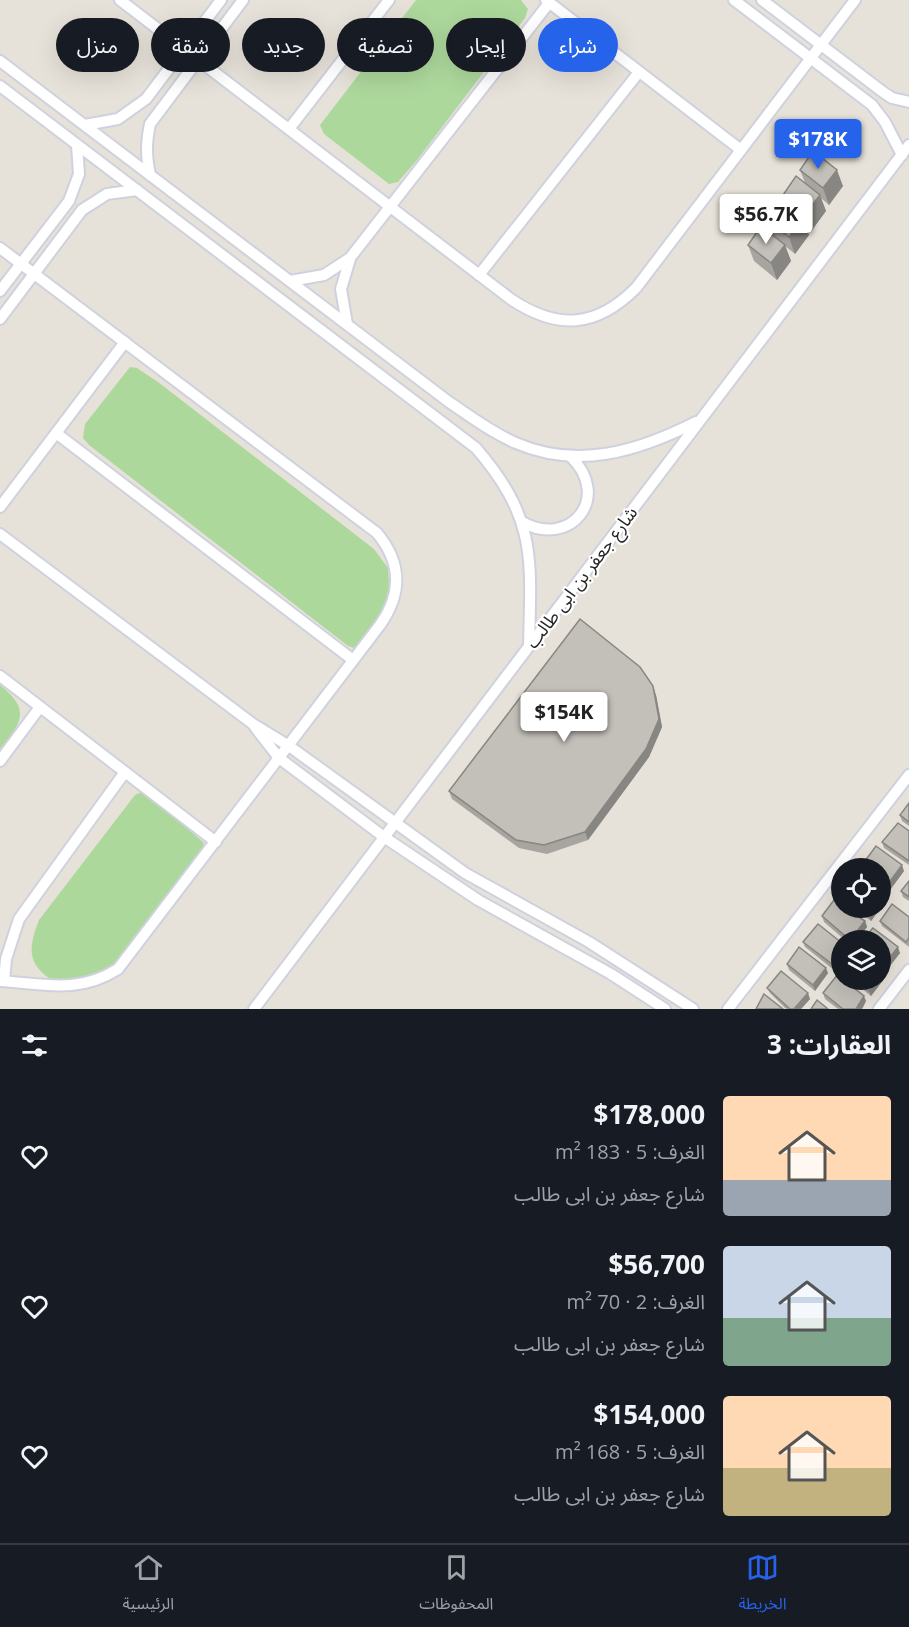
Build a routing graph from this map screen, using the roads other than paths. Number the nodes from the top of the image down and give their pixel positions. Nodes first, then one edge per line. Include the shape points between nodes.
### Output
1 (120, 0) edge
2 (220, 0) edge
3 (243, 0) edge
4 (389, 0) edge
5 (734, 0) edge
6 (762, 0) edge
7 (855, 0) edge
8 (548, 1) edge
9 (206, 18) edge
10 (229, 18) edge
11 (151, 23) edge
12 (821, 45) junction
13 (810, 59) junction
14 (0, 61) edge
15 (166, 72) edge
16 (188, 72) edge
17 (216, 72) edge
18 (639, 72) junction
19 (0, 87) edge
20 (909, 102) edge
21 (85, 125) junction
22 (289, 129) junction
23 (77, 145) junction
24 (741, 150) junction
25 (906, 150) edge
26 (150, 175) junction
27 (136, 190) junction
28 (390, 206) junction
29 (0, 248) edge
30 (350, 258) junction
31 (21, 264) junction
32 (34, 274) junction
33 (479, 275) junction
34 (290, 281) junction
35 (0, 291) edge
36 (0, 319) edge
37 (346, 324) junction
38 (125, 342) junction
39 (449, 402) junction
40 (437, 417) junction
41 (699, 421) junction
42 (56, 433) junction
43 (571, 457) junction
44 (0, 507) edge
45 (522, 522) junction
46 (0, 534) edge
47 (529, 645) junction
48 (353, 660) junction
49 (0, 676) edge
50 (40, 707) junction
51 (253, 724) junction
52 (289, 746) junction
53 (279, 758) junction
54 (0, 761) edge
55 (125, 772) junction
56 (909, 775) edge
57 (393, 824) junction
58 (384, 837) junction
59 (216, 842) junction
60 (909, 970) edge
61 (2, 981) edge
62 (884, 1007) edge
63 (254, 1009) edge
64 (664, 1009) edge
65 (693, 1009) edge
66 (728, 1009) edge

1 - 11 street
2 - 9 street
3 - 10 street
4 - 22 street
5 - 13 street
6 - 12 street
7 - 12 street
8 - 18 street
8 - 28 street
12 - 13 street
12 - 20 street via 882,92
13 - 24 street
13 - 25 street via 872,105
14 - 21 street
15 - 21 street via 133,110 102,124
16 - 26 street via 150,124 146,158
17 - 22 street
18 - 24 street
18 - 33 street
19 - 23 street
21 - 26 street
22 - 28 street
23 - 27 street
23 - 31 street via 79,174 72,194
24 - 33 street via 636,288 620,304 600,315 579,321 556,321 532,313
25 - 41 street, شارع جعفر بن ابى طالب
26 - 34 street
27 - 32 street via 107,194 82,210
27 - 40 street
28 - 30 street
28 - 33 street
29 - 31 street
30 - 34 street via 324,275
30 - 37 street via 341,289
31 - 32 street
31 - 35 street
32 - 36 street
32 - 38 street
34 - 37 street
37 - 39 street
38 - 42 street
38 - 48 street via 377,533 388,546 398,579 396,596 390,612
39 - 40 street
39 - 43 street via 514,443 542,453
40 - 45 street via 476,448 495,470
41 - 43 street via 636,448 604,456
41 - 47 street, شارع جعفر بن ابى طالب
42 - 44 street
42 - 48 street
43 - 45 street via 588,484 586,505 580,515 563,528 553,530
45 - 47 street via 532,581
46 - 51 street
47 - 57 street, شارع جعفر بن ابى طالب
48 - 52 street
49 - 50 street
50 - 54 street
50 - 55 street
51 - 52 street
51 - 53 street
52 - 53 street
52 - 57 street
53 - 58 street
53 - 59 street
55 - 59 street
55 - 61 street via 19,918
56 - 66 street
57 - 58 street, شارع جعفر بن ابى طالب
57 - 65 street via 465,873 589,942
58 - 63 street, شارع جعفر بن ابى طالب
58 - 64 street via 478,900 611,974
59 - 61 street via 118,969 100,981 80,986
60 - 62 street

